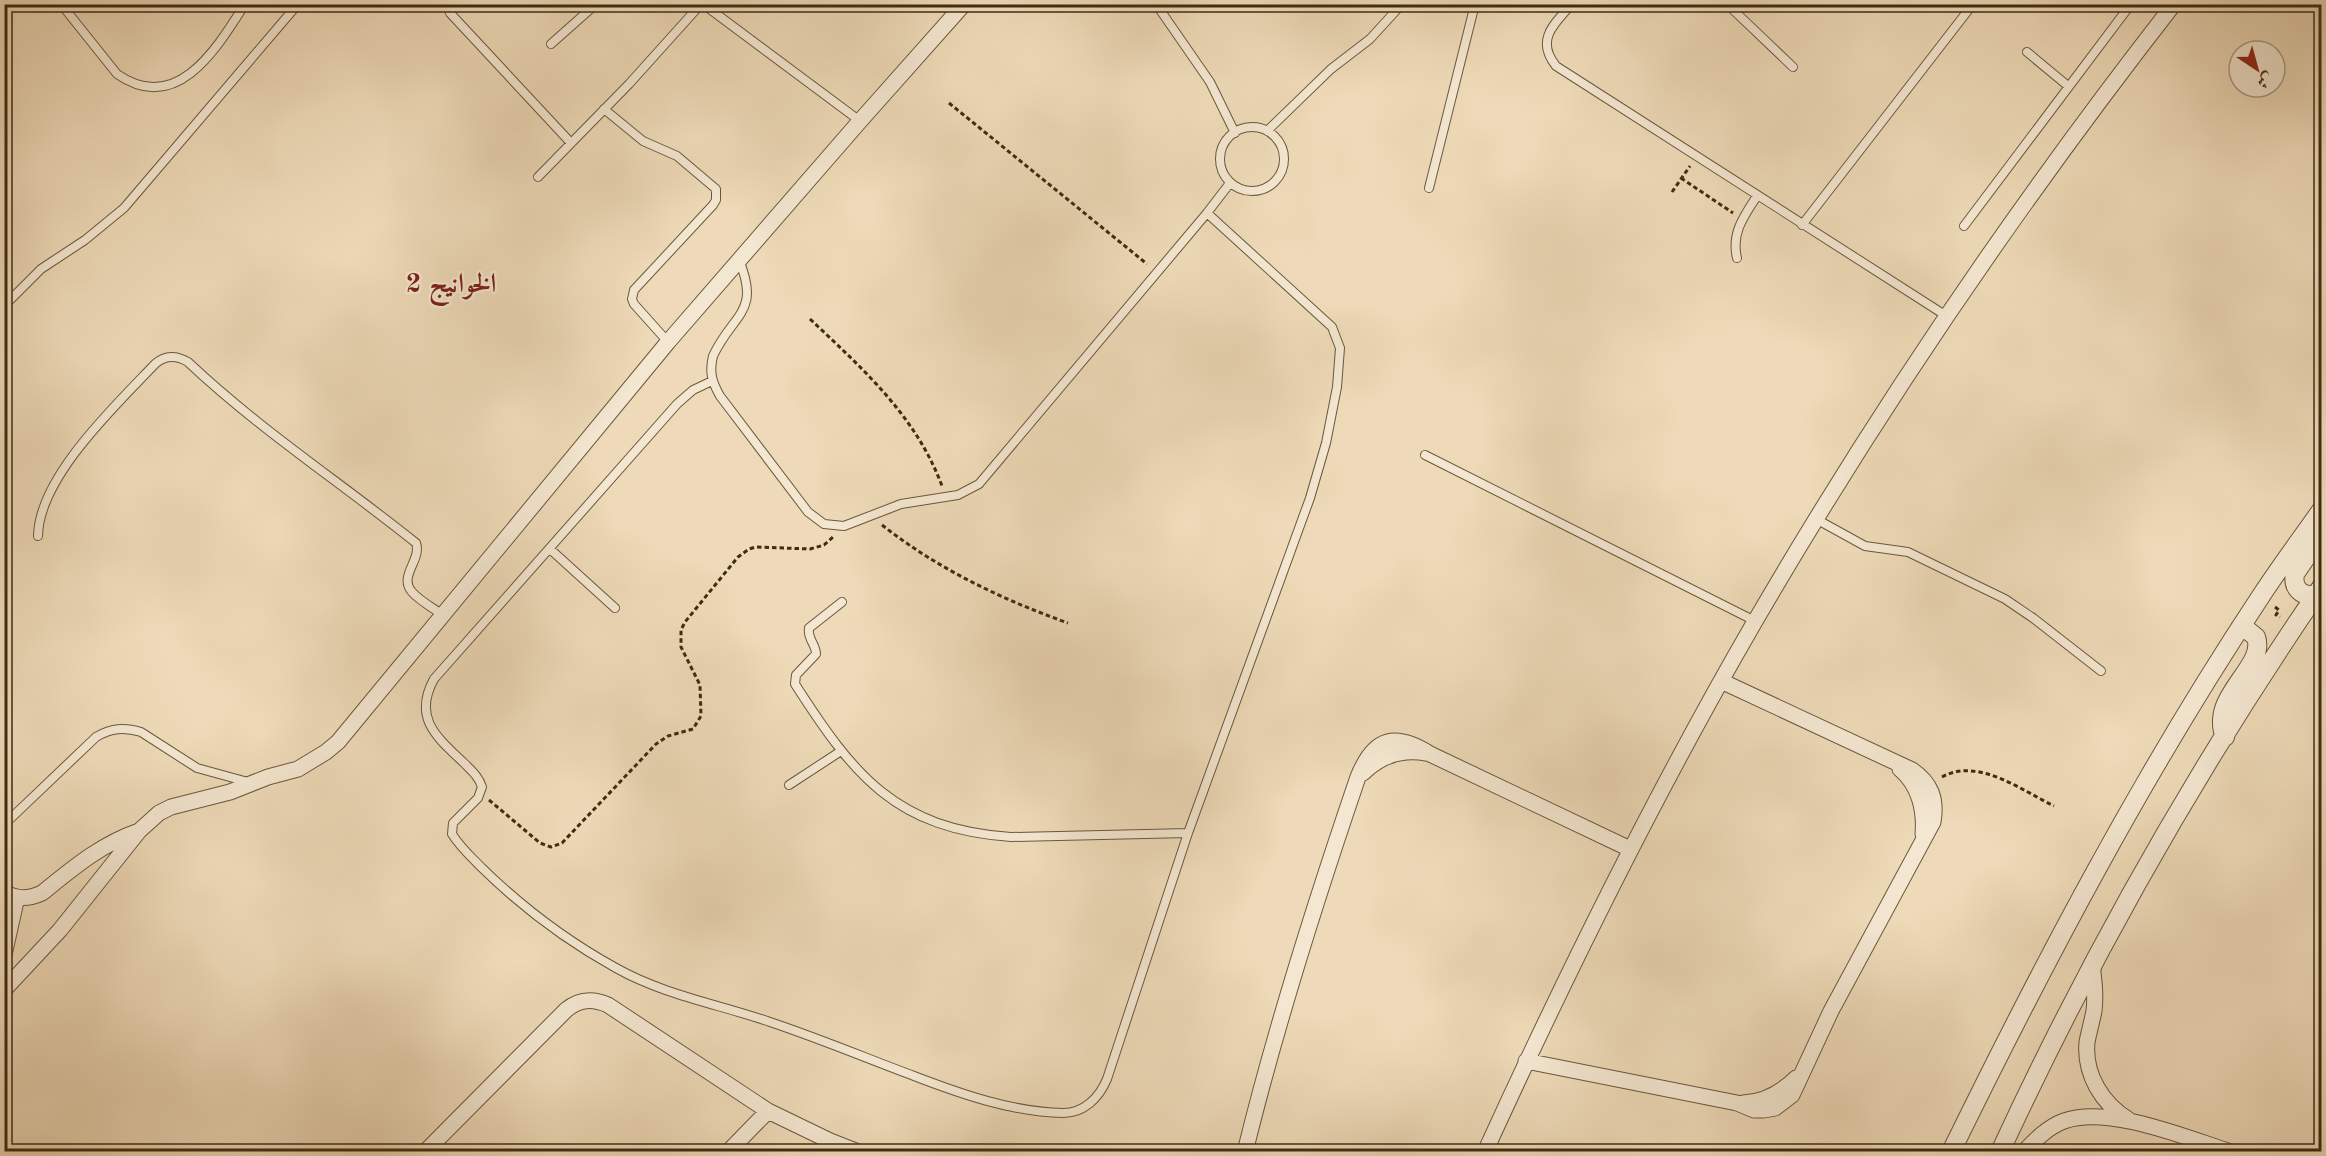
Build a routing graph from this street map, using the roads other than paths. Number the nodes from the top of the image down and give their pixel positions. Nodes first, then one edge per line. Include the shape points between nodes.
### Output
1 (60, 4) edge
2 (245, 4) edge
3 (298, 4) edge
4 (596, 4) edge
5 (702, 4) edge
6 (964, 4) edge
7 (1156, 4) edge
8 (1401, 4) edge
9 (1475, 4) edge
10 (1572, 4) edge
11 (1727, 4) edge
12 (1973, 4) edge
13 (2131, 4) edge
14 (2174, 4) edge
15 (450, 13) dead end
16 (551, 44) dead end
17 (2027, 52) dead end
18 (1793, 67) dead end
19 (2068, 86) junction
20 (604, 110) junction
21 (860, 121) junction
22 (1267, 131) junction
23 (1235, 133) junction
24 (571, 143) junction
25 (538, 177) dead end
26 (1230, 183) junction
27 (1430, 188) dead end
28 (1757, 196) junction
29 (1207, 213) junction
30 (1802, 225) junction
31 (1964, 226) dead end
32 (1737, 258) dead end
33 (739, 260) junction
34 (4, 306) edge
35 (1948, 317) junction
36 (668, 342) junction
37 (712, 381) junction
38 (1425, 455) dead end
39 (2322, 509) edge
40 (1816, 519) junction
41 (2322, 534) edge
42 (38, 536) dead end
43 (550, 549) junction
44 (2319, 590) edge
45 (842, 602) dead end
46 (615, 608) dead end
47 (443, 615) junction
48 (1755, 621) junction
49 (2240, 628) junction
50 (2101, 671) dead end
51 (1721, 681) junction
52 (2225, 737) junction
53 (841, 751) junction
54 (1894, 763) junction
55 (253, 783) junction
56 (789, 784) dead end
57 (10, 819) dead end
58 (139, 831) junction
59 (1188, 833) junction
60 (1922, 839) junction
61 (1630, 849) junction
62 (11, 895) edge
63 (4, 955) edge
64 (2092, 964) junction
65 (4, 990) edge
66 (1526, 1061) junction
67 (768, 1111) junction
68 (2134, 1122) junction
69 (425, 1152) edge
70 (728, 1152) edge
71 (858, 1152) edge
72 (1245, 1152) edge
73 (1485, 1152) edge
74 (1951, 1152) edge
75 (2000, 1152) edge
76 (2024, 1152) edge
77 (2231, 1152) edge

1 - 2 lane via 117,74 148,87 169,85 193,72 217,48
3 - 34 lane via 124,208 41,269
4 - 16 lane
5 - 20 lane
5 - 21 lane
6 - 21 street
7 - 23 lane via 1210,82
8 - 22 lane via 1370,39 1331,69
9 - 27 lane
10 - 28 lane via 1548,33 1547,51 1551,59
11 - 18 lane
12 - 30 lane
13 - 19 lane
14 - 35 street via 2050,170
15 - 24 lane
17 - 19 lane
19 - 31 lane
20 - 24 lane
20 - 36 lane via 643,141 677,156 716,189 713,205 634,290 634,304
21 - 33 street
22 - 23 lane via 1250,128
22 - 26 lane via 1281,143 1286,161 1277,180 1249,191
23 - 26 lane via 1224,144 1220,160
24 - 25 lane
26 - 29 lane
28 - 30 lane
28 - 32 lane via 1742,219 1734,242
29 - 37 lane via 987,475 969,491 917,500 868,514 844,526 824,524 808,513
29 - 59 lane via 1325,319 1337,337 1340,359 1330,425 1310,498
30 - 35 lane
33 - 36 street
33 - 37 lane via 748,298 713,356
35 - 40 street
36 - 47 street
37 - 43 lane via 684,396
38 - 48 lane
39 - 49 street
40 - 48 street
40 - 50 lane via 1865,546 1908,552 2005,598
41 - 44 street via 2294,580 2301,593 2311,596
42 - 47 lane via 47,501 81,444 155,364 176,357 188,362 292,451 416,543 408,585
43 - 46 lane
43 - 59 lane via 434,679 426,697 426,717 435,735 482,787 453,823 455,839 532,912 617,969 669,992 771,1022 961,1093 1064,1113 1083,1108 1103,1088
44 - 52 street
45 - 53 lane via 809,628 816,654 795,679
47 - 55 street via 338,742 298,769
48 - 51 street
49 - 52 street via 2256,637 2258,648 2223,708 2221,723
49 - 74 street via 2052,952
51 - 54 street
51 - 61 street
52 - 64 street
53 - 56 lane
53 - 59 lane via 880,792 904,808 956,830 1011,837
54 - 60 street via 1919,797
54 - 60 street via 1912,770 1930,787 1935,810 1933,822
55 - 57 lane via 197,768 141,732 113,729 96,737
55 - 58 street via 171,807
58 - 62 street via 93,852 42,893 34,897
58 - 65 street via 60,930
60 - 66 street via 1792,1095 1775,1108 1754,1110 1737,1103
61 - 66 street
61 - 72 street via 1404,741 1393,741 1372,751 1358,777 1286,1001
62 - 63 street
64 - 68 street via 2095,992 2087,1044 2091,1076 2108,1104
64 - 75 street
66 - 73 street
67 - 69 street via 608,1005 591,1000 566,1010
67 - 70 street
67 - 71 street
68 - 76 street via 2077,1118 2045,1131
68 - 77 street

